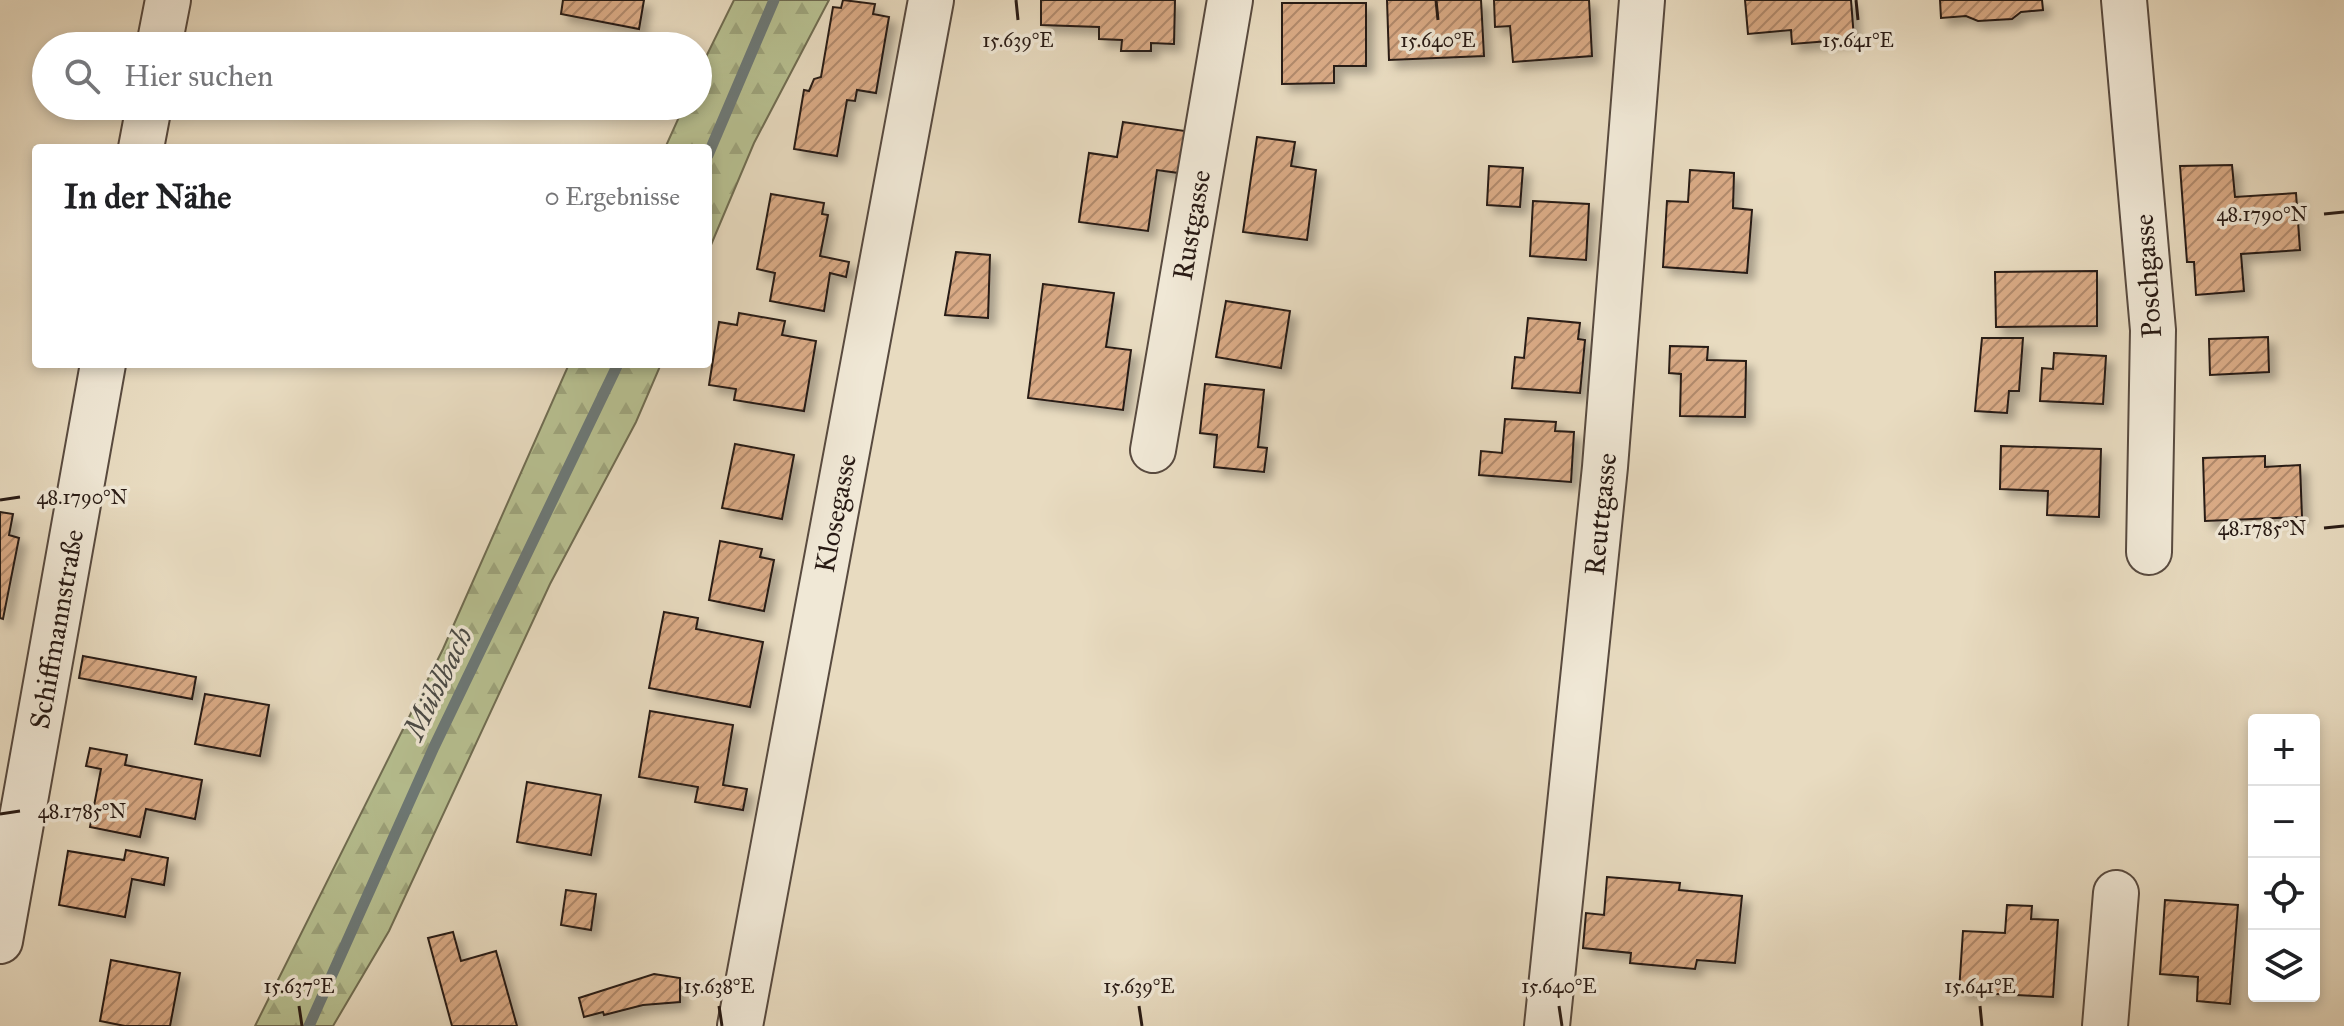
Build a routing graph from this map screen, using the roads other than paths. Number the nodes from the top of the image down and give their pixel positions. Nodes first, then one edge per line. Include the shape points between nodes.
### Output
1 (168, 0) edge
2 (931, 0) edge
3 (1230, 0) edge
4 (1642, 0) edge
5 (2124, 0) edge
6 (162, 32) edge
7 (146, 120) edge
8 (142, 144) edge
9 (102, 368) edge
10 (1153, 450) dead end
11 (2149, 552) dead end
12 (2116, 893) dead end
13 (2, 926) edge
14 (740, 1026) edge
15 (1547, 1026) edge
16 (2105, 1026) edge

1 - 6 street
2 - 14 street, Klosegasse
3 - 10 street, Rustgasse
4 - 15 street, Reuttgasse via 1605,467
5 - 11 street, Poschgasse via 2153,330
7 - 8 street
9 - 13 street, Schiffmannstraße
12 - 16 street

